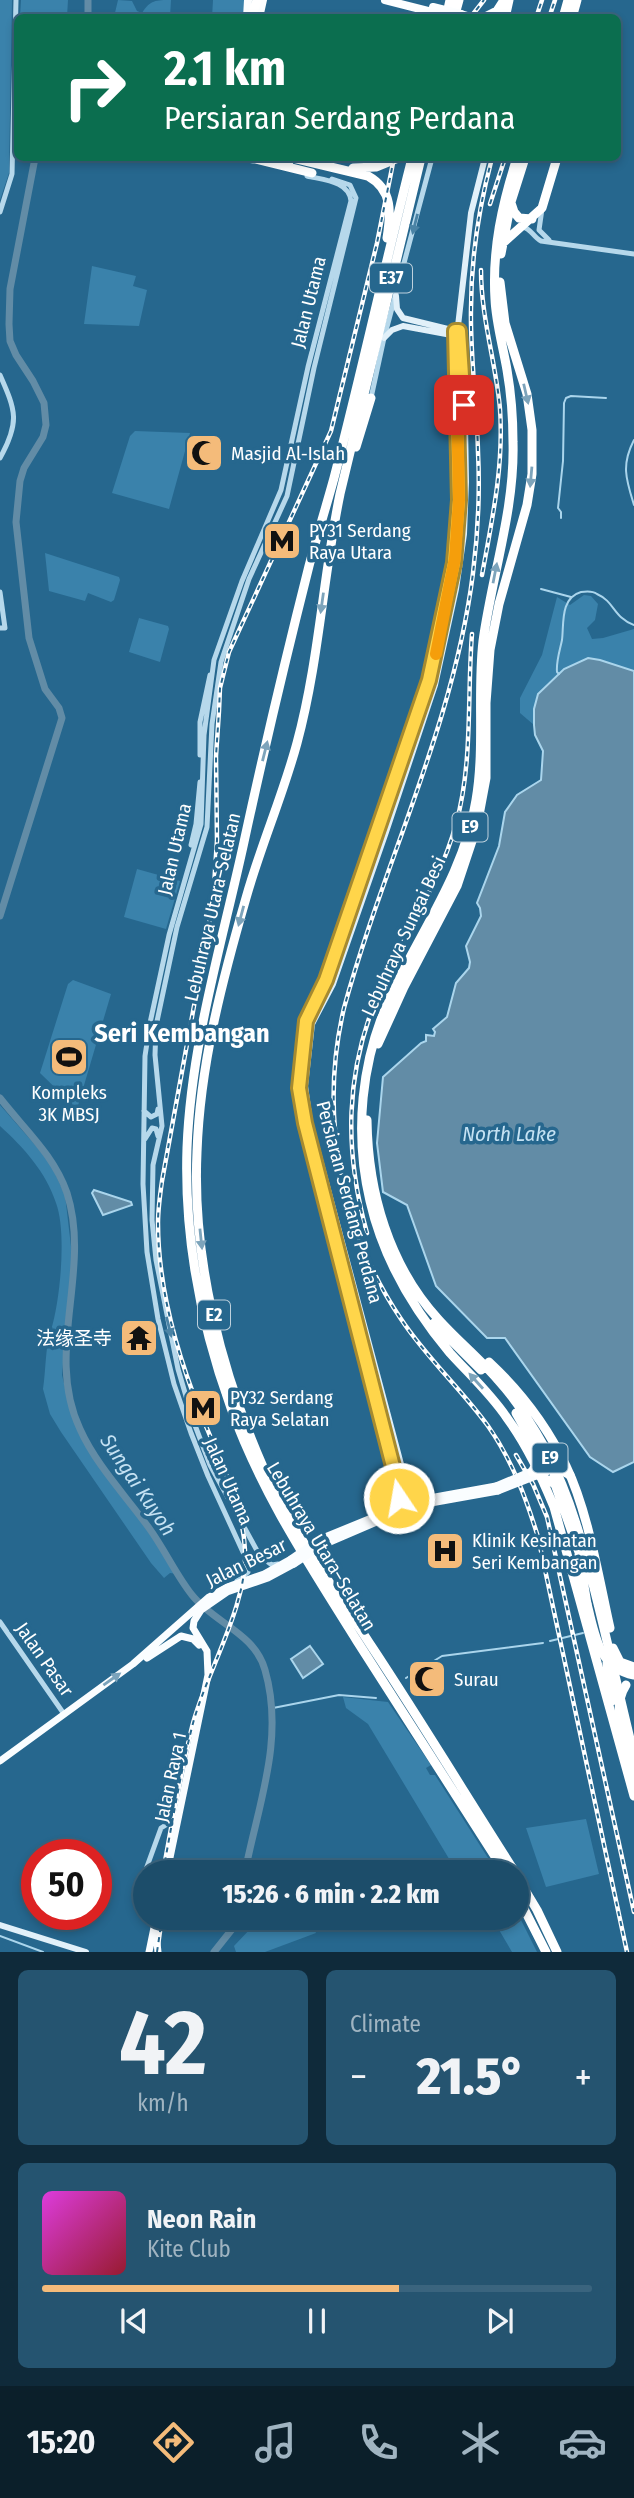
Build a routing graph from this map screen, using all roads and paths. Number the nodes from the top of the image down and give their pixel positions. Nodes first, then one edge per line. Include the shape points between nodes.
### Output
1 (385, 0) edge
2 (407, 0) edge
3 (507, 2) edge
4 (433, 10) junction
5 (444, 14) edge
6 (455, 14) edge
7 (491, 14) edge
8 (14, 87) edge
9 (249, 161) edge
10 (263, 161) edge
11 (278, 161) edge
12 (306, 161) edge
13 (326, 161) edge
14 (392, 161) edge
15 (411, 161) edge
16 (420, 161) edge
17 (431, 161) edge
18 (484, 161) edge
19 (516, 161) edge
20 (524, 161) edge
21 (556, 161) edge
22 (312, 173) junction
23 (511, 202) junction
24 (542, 208) junction
25 (0, 212) edge
26 (532, 219) junction
27 (522, 227) junction
28 (531, 233) junction
29 (551, 242) junction
30 (502, 244) junction
31 (634, 254) edge
32 (388, 257) junction
33 (396, 296) junction
34 (459, 309) junction
35 (441, 330) junction
36 (457, 332) junction
37 (384, 338) junction
38 (455, 348) junction
39 (0, 375) edge
40 (371, 398) joint
41 (461, 422) junction
42 (0, 458) edge
43 (345, 469) junction
44 (0, 592) edge
45 (2, 628) edge
46 (275, 710) joint
47 (299, 735) joint
48 (391, 805) junction
49 (159, 1098) junction
50 (143, 1111) junction
51 (159, 1139) junction
52 (143, 1145) junction
53 (143, 1194) junction
54 (416, 1308) junction
55 (463, 1343) junction
56 (372, 1353) junction
57 (366, 1360) junction
58 (383, 1395) junction
59 (377, 1406) junction
60 (389, 1431) junction
61 (555, 1446) junction
62 (536, 1448) junction
63 (545, 1465) joint
64 (569, 1471) junction
65 (535, 1474) junction
66 (555, 1484) junction
67 (497, 1488) junction
68 (436, 1496) junction
69 (389, 1511) junction
70 (559, 1521) junction
71 (321, 1542) junction
72 (256, 1548) junction
73 (242, 1549) junction
74 (579, 1553) junction
75 (292, 1561) junction
76 (282, 1564) junction
77 (595, 1565) junction
78 (235, 1583) junction
79 (596, 1594) junction
80 (210, 1600) junction
81 (587, 1604) junction
82 (199, 1608) junction
83 (1, 1623) edge
84 (133, 1664) junction
85 (634, 1665) edge
86 (634, 1678) edge
87 (205, 1688) junction
88 (64, 1714) junction
89 (625, 1717) junction
90 (622, 1751) junction
91 (634, 1755) edge
92 (0, 1761) edge
93 (634, 1775) edge
94 (634, 1796) edge
95 (179, 1816) junction
96 (150, 1860) edge
97 (170, 1860) edge
98 (497, 1860) edge
99 (507, 1860) edge
100 (529, 1896) edge
101 (529, 1919) edge
102 (0, 1925) edge
103 (154, 1930) edge
104 (157, 1930) edge
105 (86, 1952) edge
106 (149, 1952) edge
107 (158, 1952) edge
108 (545, 1952) edge
109 (557, 1952) edge

1 - 4 highway
2 - 4 highway
3 - 7 highway
4 - 5 highway
4 - 6 highway, bridge
8 - 25 street via 12,174
9 - 50 street, Jalan Utama via 341,185 351,201 281,491 242,581 212,669 201,824 150,1023
10 - 22 highway
11 - 22 highway
12 - 32 highway via 368,176 378,183 390,207
13 - 14 highway via 361,169
15 - 32 highway, E37
16 - 43 highway, E37
17 -> 33 street
18 - 34 main road, Persiaran Serdang Perdana via 471,214
54 -> 19 highway, Lebuhraya Sungai Besi / E9 via 386,1249 370,1202 362,1103 379,1027 448,888 476,805 483,646 513,462 512,412 494,269 500,214
20 - 23 highway, Lebuhraya Sungai Besi / E9
21 - 24 highway
22 - 49 street, Jalan Utama via 349,185 356,198 290,485 245,590 218,670 207,827 177,927 156,1026
23 - 26 highway via 519,218
23 - 30 highway, Lebuhraya Sungai Besi / E9
24 - 26 highway
24 - 29 street via 540,230
26 - 27 highway
26 - 28 street
27 - 28 street
27 - 30 highway
28 - 29 street
29 - 31 street
30 -> 55 highway, Lebuhraya Sungai Besi / E9 via 503,310 527,394 532,464 527,505 490,650 486,778 477,826 457,886 377,1047 367,1121 373,1182 397,1259 425,1303
32 - 46 highway, E37
33 - 35 main road via 403,318
33 - 37 street
34 - 35 main road
34 - 36 main road, Persiaran Serdang Perdana
35 - 36 main road
35 - 37 main road via 403,326
35 - 38 main road
36 - 38 main road, Persiaran Serdang Perdana
36 - 41 main road, Persiaran Serdang Perdana
37 - 40 street
38 - 41 main road, Persiaran Serdang Perdana
39 - 42 street via 14,405 9,440
40 - 43 highway via 354,455
41 - 48 main road, Persiaran Serdang Perdana via 465,522 458,581 439,673
43 -> 47 highway, E37
44 - 45 street
98 -> 46 highway, Lebuhraya Utara–Selatan / E2 via 273,1506 230,1406 199,1292 188,1218 192,1098 202,1031
47 -> 99 highway, Lebuhraya Utara–Selatan / E2 via 246,899 210,1037 196,1170 206,1279 227,1368 264,1470 304,1542
48 - 56 main road, Persiaran Serdang Perdana via 333,984 312,1024 305,1086 310,1122
48 - 57 main road, Persiaran Serdang Perdana via 326,980 306,1021 299,1088
49 - 50 street via 155,1116
49 - 51 street, Jalan Utama
50 - 52 street, Jalan Utama
50 - 53 street via 139,1161
51 - 52 street via 152,1128
51 -> 72 street, Jalan Utama via 153,1166 152,1220 178,1370 210,1465
52 - 53 street, Jalan Utama
53 - 73 street, Jalan Utama via 152,1286 174,1384 208,1476
54 - 62 highway via 489,1379
70 -> 54 highway, Lebuhraya Sungai Besi / E9 via 519,1434
55 - 61 highway via 484,1357 522,1398
55 - 79 highway, Lebuhraya Sungai Besi / E9 via 500,1382 545,1450 572,1509
56 - 57 main road
56 - 58 main road, Persiaran Serdang Perdana
57 - 59 main road, Persiaran Serdang Perdana
58 - 59 main road
58 - 60 main road, Persiaran Serdang Perdana
59 - 60 main road, Persiaran Serdang Perdana
60 - 68 main road, Persiaran Serdang Perdana via 410,1490
60 - 69 main road, Persiaran Serdang Perdana via 386,1442 399,1493
61 - 62 highway, bridge via 549,1459 541,1457
61 - 64 highway
62 - 65 highway, bridge
63 - 64 highway, bridge via 555,1463
63 - 65 main road, bridge via 550,1470
64 - 66 highway, bridge via 558,1471
64 - 77 highway
65 - 66 highway, bridge
65 - 67 main road, Jalan Besar, bridge
66 - 74 highway
67 - 68 main road, Jalan Besar
67 - 71 main road, Jalan Besar via 414,1506
68 - 69 main road, Jalan Besar
69 - 71 main road, Jalan Besar
70 - 81 highway
70 - 90 highway, Lebuhraya Sungai Besi / E9
71 - 75 main road, Jalan Besar, bridge
72 - 73 street via 251,1557
72 - 76 street, Jalan Utama via 265,1561
73 - 78 street, Jalan Utama via 248,1572
74 - 81 highway
74 - 90 highway via 603,1646
75 - 76 main road, Jalan Besar
75 - 80 main road, Jalan Besar via 268,1578
76 - 78 main road, Jalan Besar
77 - 79 highway
77 - 85 highway via 612,1636 620,1656
78 - 80 main road, Jalan Besar
79 - 89 highway, Lebuhraya Sungai Besi / E9
80 - 82 main road, Jalan Besar
81 - 86 highway, bridge via 603,1657
82 - 84 main road, Jalan Besar
82 - 87 main road, Jalan Raya 1 via 193,1628 208,1657
83 - 88 street, Jalan Pasar
84 - 87 main road, Jalan Raya 1 via 176,1637 188,1637 204,1654
88 -> 84 main road, Jalan Besar
86 - 89 highway via 625,1695
86 - 93 highway, bridge via 622,1693 618,1712
87 - 95 main road, Jalan Raya 1
88 - 92 main road, Jalan Besar
89 - 91 highway, Lebuhraya Sungai Besi / E9
90 - 94 highway, Lebuhraya Sungai Besi / E9
95 - 96 street via 161,1828
95 - 97 main road, Jalan Raya 1
100 - 109 highway, Lebuhraya Utara–Selatan / E2
101 - 108 highway
102 - 105 main road
103 - 106 main road
104 - 107 main road

